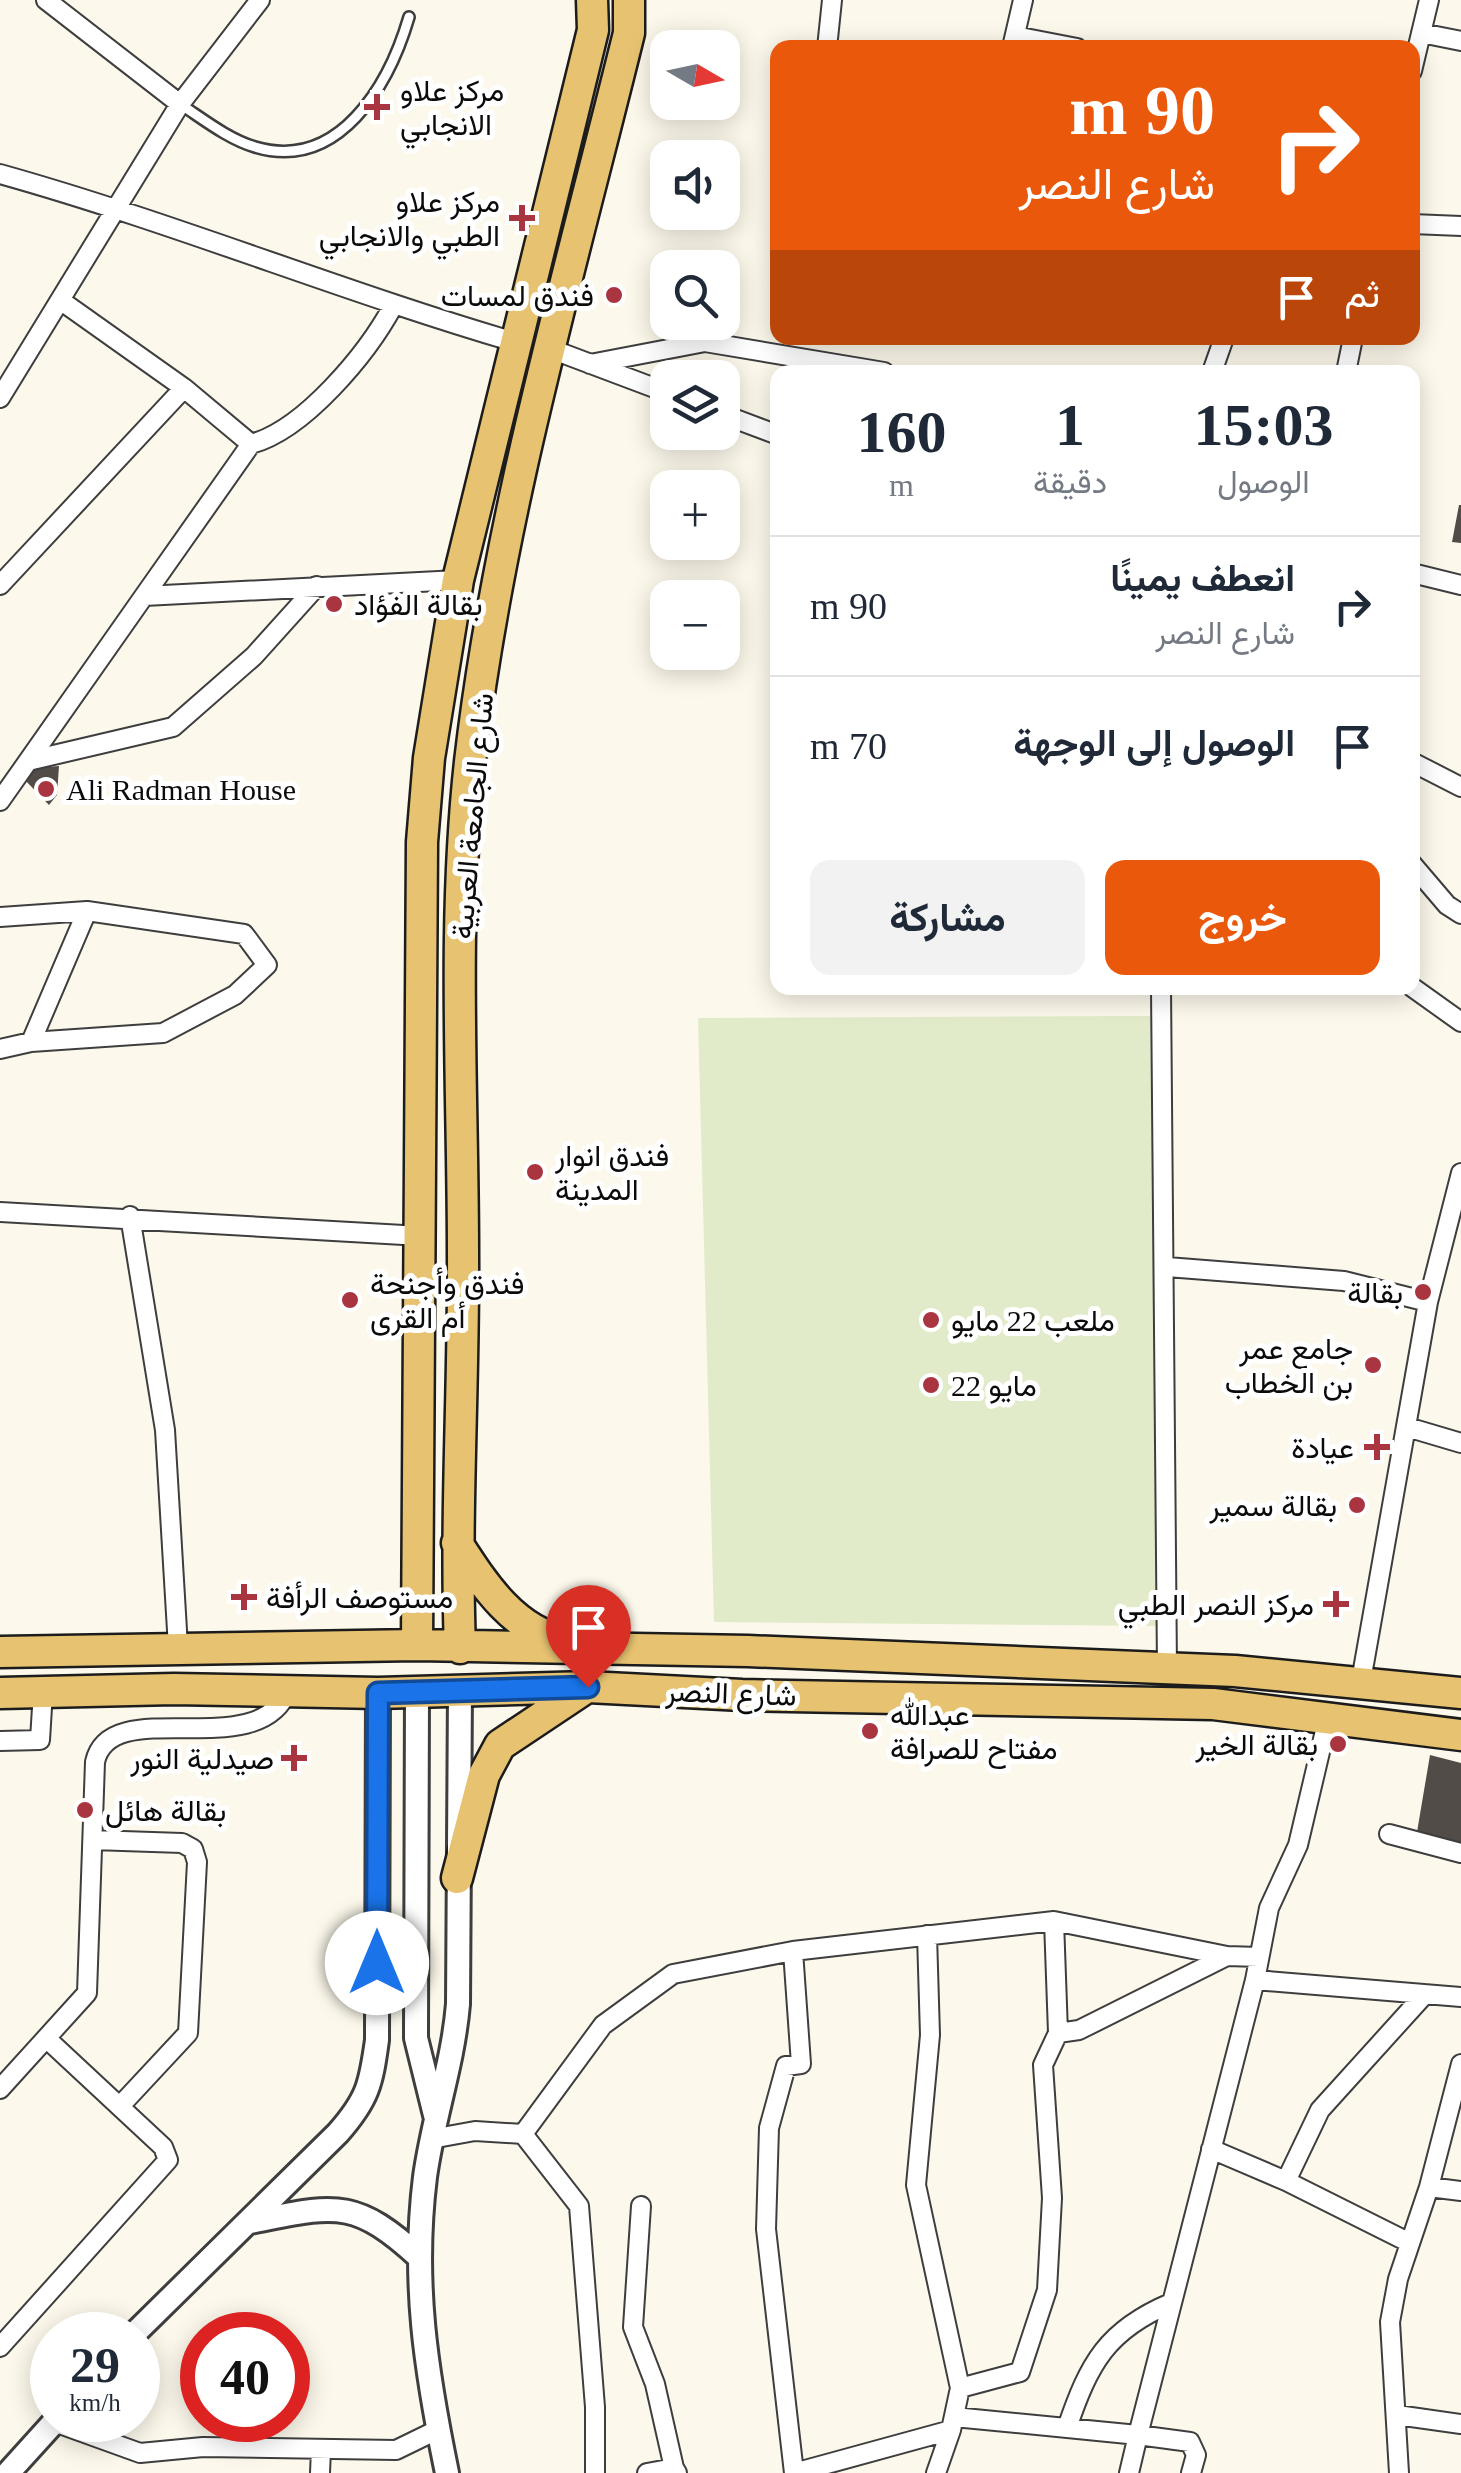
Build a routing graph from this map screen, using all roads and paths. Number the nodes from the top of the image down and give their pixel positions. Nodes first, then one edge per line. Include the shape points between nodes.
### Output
1 (46, 0) edge
2 (260, 0) edge
3 (592, 0) edge
4 (629, 0) edge
5 (832, 0) edge
6 (1023, 0) edge
7 (1425, 2) edge
8 (409, 18) dead end
9 (1421, 33) junction
10 (828, 40) edge
11 (1013, 40) edge
12 (1419, 40) edge
13 (1461, 40) edge
14 (180, 104) junction
15 (0, 174) edge
16 (119, 207) junction
17 (1420, 224) edge
18 (1461, 226) edge
19 (60, 300) junction
20 (393, 306) junction
21 (518, 342) junction
22 (551, 349) junction
23 (590, 364) junction
24 (842, 365) edge
25 (650, 386) edge
26 (184, 388) junction
27 (0, 398) edge
28 (740, 421) edge
29 (770, 432) edge
30 (251, 444) junction
31 (1420, 576) edge
32 (458, 580) junction
33 (0, 585) edge
34 (1461, 585) edge
35 (317, 586) junction
36 (144, 596) junction
37 (28, 761) junction
38 (1420, 766) edge
39 (1461, 787) edge
40 (0, 800) edge
41 (1420, 873) edge
42 (87, 911) junction
43 (1461, 914) edge
44 (0, 917) edge
45 (1420, 993) edge
46 (1161, 995) edge
47 (1461, 1022) edge
48 (31, 1042) junction
49 (0, 1049) edge
50 (1460, 1177) edge
51 (0, 1212) edge
52 (130, 1216) junction
53 (422, 1236) junction
54 (1167, 1266) junction
55 (1428, 1302) junction
56 (1407, 1427) junction
57 (1461, 1443) edge
58 (456, 1542) junction
59 (402, 1645) junction
60 (178, 1647) junction
61 (460, 1648) junction
62 (601, 1648) junction
63 (713, 1650) junction
64 (40, 1651) junction
65 (0, 1652) edge
66 (769, 1653) junction
67 (1167, 1669) junction
68 (1361, 1681) junction
69 (588, 1687) junction
70 (460, 1688) junction
71 (288, 1690) junction
72 (43, 1691) junction
73 (417, 1691) junction
74 (0, 1693) edge
75 (378, 1693) junction
76 (1461, 1693) edge
77 (715, 1694) junction
78 (768, 1696) junction
79 (1328, 1718) junction
80 (1461, 1735) edge
81 (0, 1741) edge
82 (1389, 1834) dead end
83 (93, 1840) junction
84 (1461, 1853) edge
85 (457, 1878) junction
86 (1054, 1921) junction
87 (927, 1935) junction
88 (793, 1951) junction
89 (1228, 1956) junction
90 (1259, 1956) junction
91 (1255, 1980) junction
92 (1425, 1994) junction
93 (1461, 1997) edge
94 (1058, 2032) junction
95 (47, 2039) junction
96 (1461, 2064) edge
97 (0, 2089) edge
98 (120, 2106) junction
99 (435, 2115) junction
100 (524, 2134) junction
101 (430, 2139) junction
102 (1211, 2149) junction
103 (1286, 2182) junction
104 (1429, 2188) junction
105 (1461, 2191) edge
106 (641, 2206) dead end
107 (250, 2222) junction
108 (1410, 2244) junction
109 (420, 2258) junction
110 (1171, 2303) junction
111 (157, 2312) edge
112 (0, 2347) edge
113 (960, 2388) junction
114 (1397, 2415) junction
115 (952, 2424) junction
116 (1461, 2424) edge
117 (1067, 2428) junction
118 (436, 2435) junction
119 (1138, 2435) junction
120 (36, 2442) edge
121 (109, 2442) edge
122 (321, 2449) junction
123 (676, 2470) edge
124 (8, 2473) edge
125 (320, 2473) edge
126 (429, 2473) edge
127 (447, 2473) edge
128 (595, 2473) edge
129 (646, 2473) edge
130 (936, 2473) edge
131 (1129, 2473) edge
132 (1191, 2473) edge
133 (1399, 2473) edge

1 - 14 street
2 - 14 street
3 - 21 main road, شارع الجامعة العربية via 594,30
4 - 22 main road, شارع الجامعة العربية via 630,34
5 - 10 street
6 - 11 street
7 - 9 street
8 - 14 lane via 398,56 365,109 302,152 255,147
9 - 12 street
9 - 13 street
14 - 16 street
15 - 16 street
16 - 19 street
16 - 20 street
17 - 18 street
19 - 26 street
19 - 27 street
20 - 21 street
20 - 30 street via 373,343 326,390 275,438
21 - 32 main road, شارع الجامعة العربية
22 - 23 street
22 - 58 main road, شارع الجامعة العربية via 500,582 470,762 460,930 463,1259
23 - 24 street via 705,342
23 - 25 street
26 - 30 street
26 - 33 street
28 - 29 street
30 - 36 street
31 - 34 street
32 - 35 street
32 - 53 main road, شارع الجامعة العربية via 422,842
35 - 36 street
35 - 37 street via 254,656 173,727
36 - 37 street
37 - 40 street
38 - 39 street
41 - 43 street
42 - 44 street
42 - 48 street
42 - 48 street via 244,934 267,966 235,995 163,1033
45 - 47 street
46 - 54 street
48 - 49 street
50 - 55 street
51 - 52 street
52 - 53 street
52 - 60 street via 164,1430
53 - 59 main road, شارع الجامعة العربية via 418,1540 399,1621
54 - 55 street via 1344,1281
54 - 67 street
55 - 56 street
56 - 57 street
56 - 68 street
58 - 61 main road, شارع الجامعة العربية
58 - 62 main road via 498,1603 519,1620 555,1640
59 - 60 main road, شارع النصر
59 - 61 main road, شارع النصر
60 - 64 main road, شارع النصر
61 - 62 main road, شارع النصر
62 - 63 main road, شارع النصر
63 - 66 main road, شارع النصر
63 - 77 main road via 721,1676
64 - 65 main road, شارع النصر
64 - 72 main road via 36,1674
66 - 67 main road, شارع النصر
66 - 78 main road via 758,1674
67 - 68 main road, شارع النصر
68 - 76 main road, شارع النصر
69 - 70 main road, شارع النصر
69 - 77 main road, شارع النصر
69 - 85 main road via 500,1744 484,1776
70 - 73 main road, شارع النصر
70 - 85 street
71 - 72 main road, شارع النصر
71 - 75 main road, شارع النصر
71 - 83 street via 273,1713 254,1723 132,1731 106,1741 96,1762
72 - 74 main road, شارع النصر
72 - 81 street via 40,1740
73 - 75 main road, شارع النصر
73 - 99 street via 416,2038
75 - 107 street via 377,2040 370,2088 350,2118
77 - 78 main road, شارع النصر
78 - 79 main road, شارع النصر via 1213,1704
79 - 80 main road, شارع النصر
79 - 90 street via 1298,1845 1269,1908
82 - 84 street
83 - 95 street via 87,1994
83 - 98 street via 182,1843 193,1848 197,1862 188,2033
85 - 99 street via 454,2051
86 - 87 street
86 - 89 street
86 - 94 street
87 - 88 street
87 - 113 street via 930,2034 916,2185
88 - 100 street via 673,1974 604,2025
88 - 115 street via 801,2064 786,2066 769,2128 766,2229 794,2473
89 - 90 street
89 - 94 street via 1079,2030
90 - 91 street
91 - 92 street
91 - 102 street
92 - 93 street
92 - 103 street via 1320,2110
94 - 113 street via 1044,2065 1052,2198 1047,2290 1020,2372
95 - 97 street
95 - 98 street
96 - 104 street
98 - 112 street via 168,2160
99 - 101 street
100 - 101 street via 475,2131
100 - 128 street via 579,2206
101 - 109 street
102 - 103 street
102 - 110 street
103 - 108 street
104 - 105 street
104 - 108 street
106 - 123 street via 633,2326
107 - 109 street via 326,2208 352,2210
107 - 111 street
108 - 114 street via 1390,2322
109 - 118 street
110 - 117 street via 1130,2320 1082,2385
110 - 119 street
113 - 115 street
114 - 116 street
114 - 133 street
115 - 117 street
115 - 130 street
117 - 119 street
118 - 122 street via 396,2450
118 - 126 street
118 - 127 street
119 - 131 street
119 - 132 street via 1190,2442 1196,2455
120 - 124 street
121 - 122 street via 140,2454 203,2447
122 - 125 street
123 - 129 street

